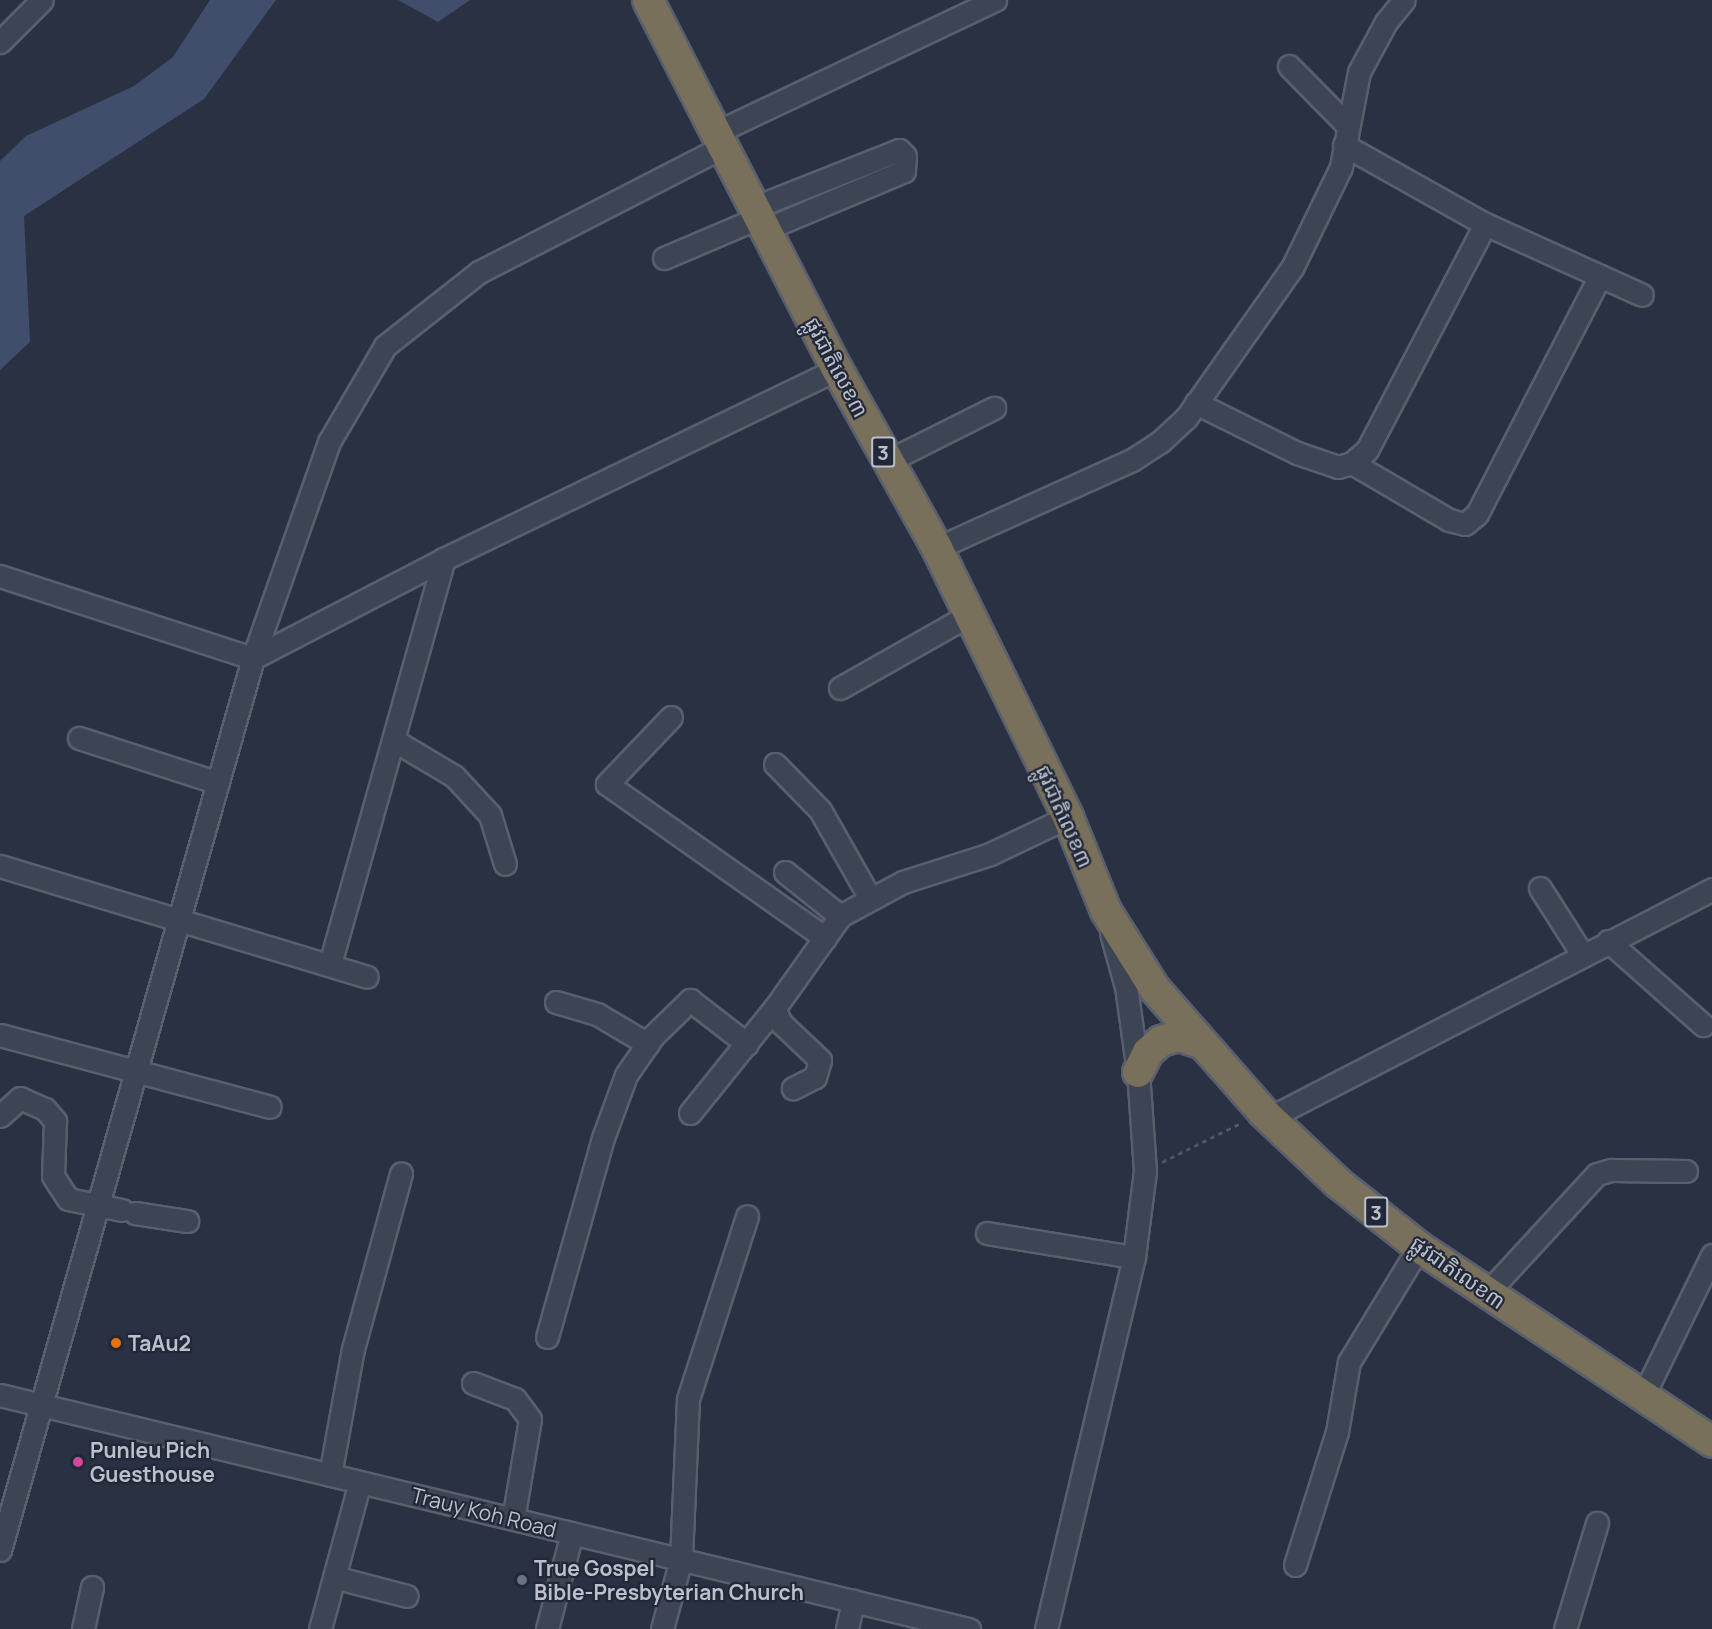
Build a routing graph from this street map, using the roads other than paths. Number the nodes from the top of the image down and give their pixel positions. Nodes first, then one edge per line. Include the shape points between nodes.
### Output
1 (42, 0) edge
2 (648, 0) edge
3 (995, 0) edge
4 (1404, 0) edge
5 (0, 42) edge
6 (1289, 66) dead end
7 (1346, 135) junction
8 (721, 139) junction
9 (760, 218) junction
10 (1485, 224) junction
11 (664, 258) dead end
12 (1600, 276) junction
13 (1642, 295) dead end
14 (837, 369) junction
15 (1196, 403) junction
16 (994, 408) dead end
17 (888, 461) junction
18 (1352, 463) junction
19 (937, 548) junction
20 (444, 559) junction
21 (0, 576) edge
22 (969, 615) junction
23 (253, 658) junction
24 (840, 688) dead end
25 (670, 717) dead end
26 (79, 738) dead end
27 (395, 741) junction
28 (775, 764) dead end
29 (218, 783) junction
30 (1068, 818) junction
31 (505, 864) dead end
32 (0, 866) edge
33 (785, 872) dead end
34 (1540, 888) dead end
35 (1712, 889) edge
36 (870, 898) junction
37 (1106, 911) junction
38 (840, 916) junction
39 (180, 918) junction
40 (825, 938) junction
41 (1608, 941) junction
42 (1582, 954) junction
43 (330, 964) junction
44 (367, 978) dead end
45 (556, 1002) dead end
46 (774, 1009) junction
47 (1703, 1025) dead end
48 (0, 1035) edge
49 (1198, 1042) junction
50 (648, 1044) junction
51 (747, 1044) junction
52 (137, 1070) junction
53 (1138, 1072) junction
54 (793, 1088) dead end
55 (270, 1107) dead end
56 (690, 1113) dead end
57 (1266, 1115) junction
58 (0, 1116) edge
59 (1686, 1171) dead end
60 (401, 1173) dead end
61 (96, 1206) junction
62 (747, 1216) dead end
63 (187, 1221) dead end
64 (987, 1233) dead end
65 (1419, 1246) junction
66 (1712, 1255) edge
67 (1134, 1257) junction
68 (1487, 1293) junction
69 (547, 1337) dead end
70 (473, 1383) dead end
71 (0, 1395) edge
72 (1643, 1396) junction
73 (38, 1404) junction
74 (1712, 1442) edge
75 (330, 1474) junction
76 (360, 1482) junction
77 (513, 1519) junction
78 (1597, 1523) dead end
79 (572, 1533) junction
80 (0, 1550) edge
81 (681, 1559) junction
82 (1295, 1565) dead end
83 (334, 1577) junction
84 (92, 1587) dead end
85 (407, 1596) dead end
86 (853, 1601) junction
87 (82, 1629) edge
88 (320, 1629) edge
89 (547, 1629) edge
90 (662, 1629) edge
91 (847, 1629) edge
92 (969, 1629) edge
93 (1046, 1629) edge
94 (1564, 1629) edge

1 - 5 street
2 - 8 highway, ផ្លូវជាតិលេខ៣ / 3
3 - 8 street
4 - 7 street via 1369,49 1359,72
6 - 7 street
7 - 10 street
7 - 15 street via 1335,180 1292,268
8 - 9 highway, ផ្លូវជាតិលេខ៣ / 3
8 - 23 street via 479,272 385,346 329,442
9 - 9 street via 899,150 905,156 904,171
9 - 11 street
9 - 14 highway, ផ្លូវជាតិលេខ៣ / 3
10 - 12 street
10 - 18 street via 1367,450
12 - 13 street
12 - 18 street via 1465,524 1449,520
14 - 17 highway, ផ្លូវជាតិលេខ៣ / 3
14 - 20 street
15 - 18 street via 1297,453 1338,467
15 - 19 street via 1160,442 1132,460
16 - 17 street
17 - 19 highway, ផ្លូវជាតិលេខ៣ / 3
19 - 22 highway, ផ្លូវជាតិលេខ៣ / 3
20 - 23 street
20 - 27 street
21 - 23 street
22 - 24 street
22 - 30 highway, ផ្លូវជាតិលេខ៣ / 3
23 - 29 street
25 - 40 street via 607,784
26 - 29 street
27 - 31 street via 453,776 490,815
27 - 43 street via 377,787
28 - 36 street via 820,810
29 - 39 street
30 - 36 street via 990,854 903,882
30 - 37 highway, ផ្លូវជាតិលេខ៣ / 3
32 - 39 street
33 - 38 street
34 - 42 street
35 - 41 street
36 - 38 street
37 - 49 highway, ផ្លូវជាតិលេខ៣ / 3 via 1155,989
37 - 53 street via 1126,987
38 - 40 street
39 - 43 street
39 - 52 street
40 - 46 street
41 - 42 street
41 - 47 street
42 - 57 street
43 - 44 street
45 - 50 street via 597,1014
46 - 51 street
46 - 54 street via 781,1023 820,1060 815,1077
48 - 52 street
49 - 53 highway via 1179,1036 1161,1041 1148,1052
49 - 57 highway, ផ្លូវជាតិលេខ៣ / 3
50 - 51 street via 690,1000
50 - 69 street via 626,1075 603,1138
51 - 56 street
52 - 55 street
52 - 61 street
53 - 67 street via 1145,1170
57 - 65 highway, ផ្លូវជាតិលេខ៣ / 3 via 1338,1183
58 - 61 street via 21,1098 45,1109 55,1121 53,1176 68,1199
59 - 68 street via 1611,1170 1597,1174
60 - 75 street via 353,1349
61 - 63 street
61 - 73 street
62 - 81 street via 688,1399
64 - 67 street
65 - 68 highway, ផ្លូវជាតិលេខ៣ / 3
65 - 82 street via 1349,1362 1337,1432
66 - 72 street
67 - 93 street
68 - 72 highway, ផ្លូវជាតិលេខ៣ / 3
70 - 77 street via 515,1399 530,1419
71 - 73 street, Trauy Koh Road
72 - 74 highway, ផ្លូវជាតិលេខ៣ / 3
73 - 75 street, Trauy Koh Road
73 - 80 street
75 - 76 street, Trauy Koh Road
76 - 77 street, Trauy Koh Road
76 - 83 street
77 - 79 street, Trauy Koh Road
78 - 94 street
79 - 81 street, Trauy Koh Road
79 - 89 street
81 - 86 street, Trauy Koh Road
81 - 90 street
83 - 85 street
83 - 88 street
84 - 87 street
86 - 91 street
86 - 92 street, Trauy Koh Road

